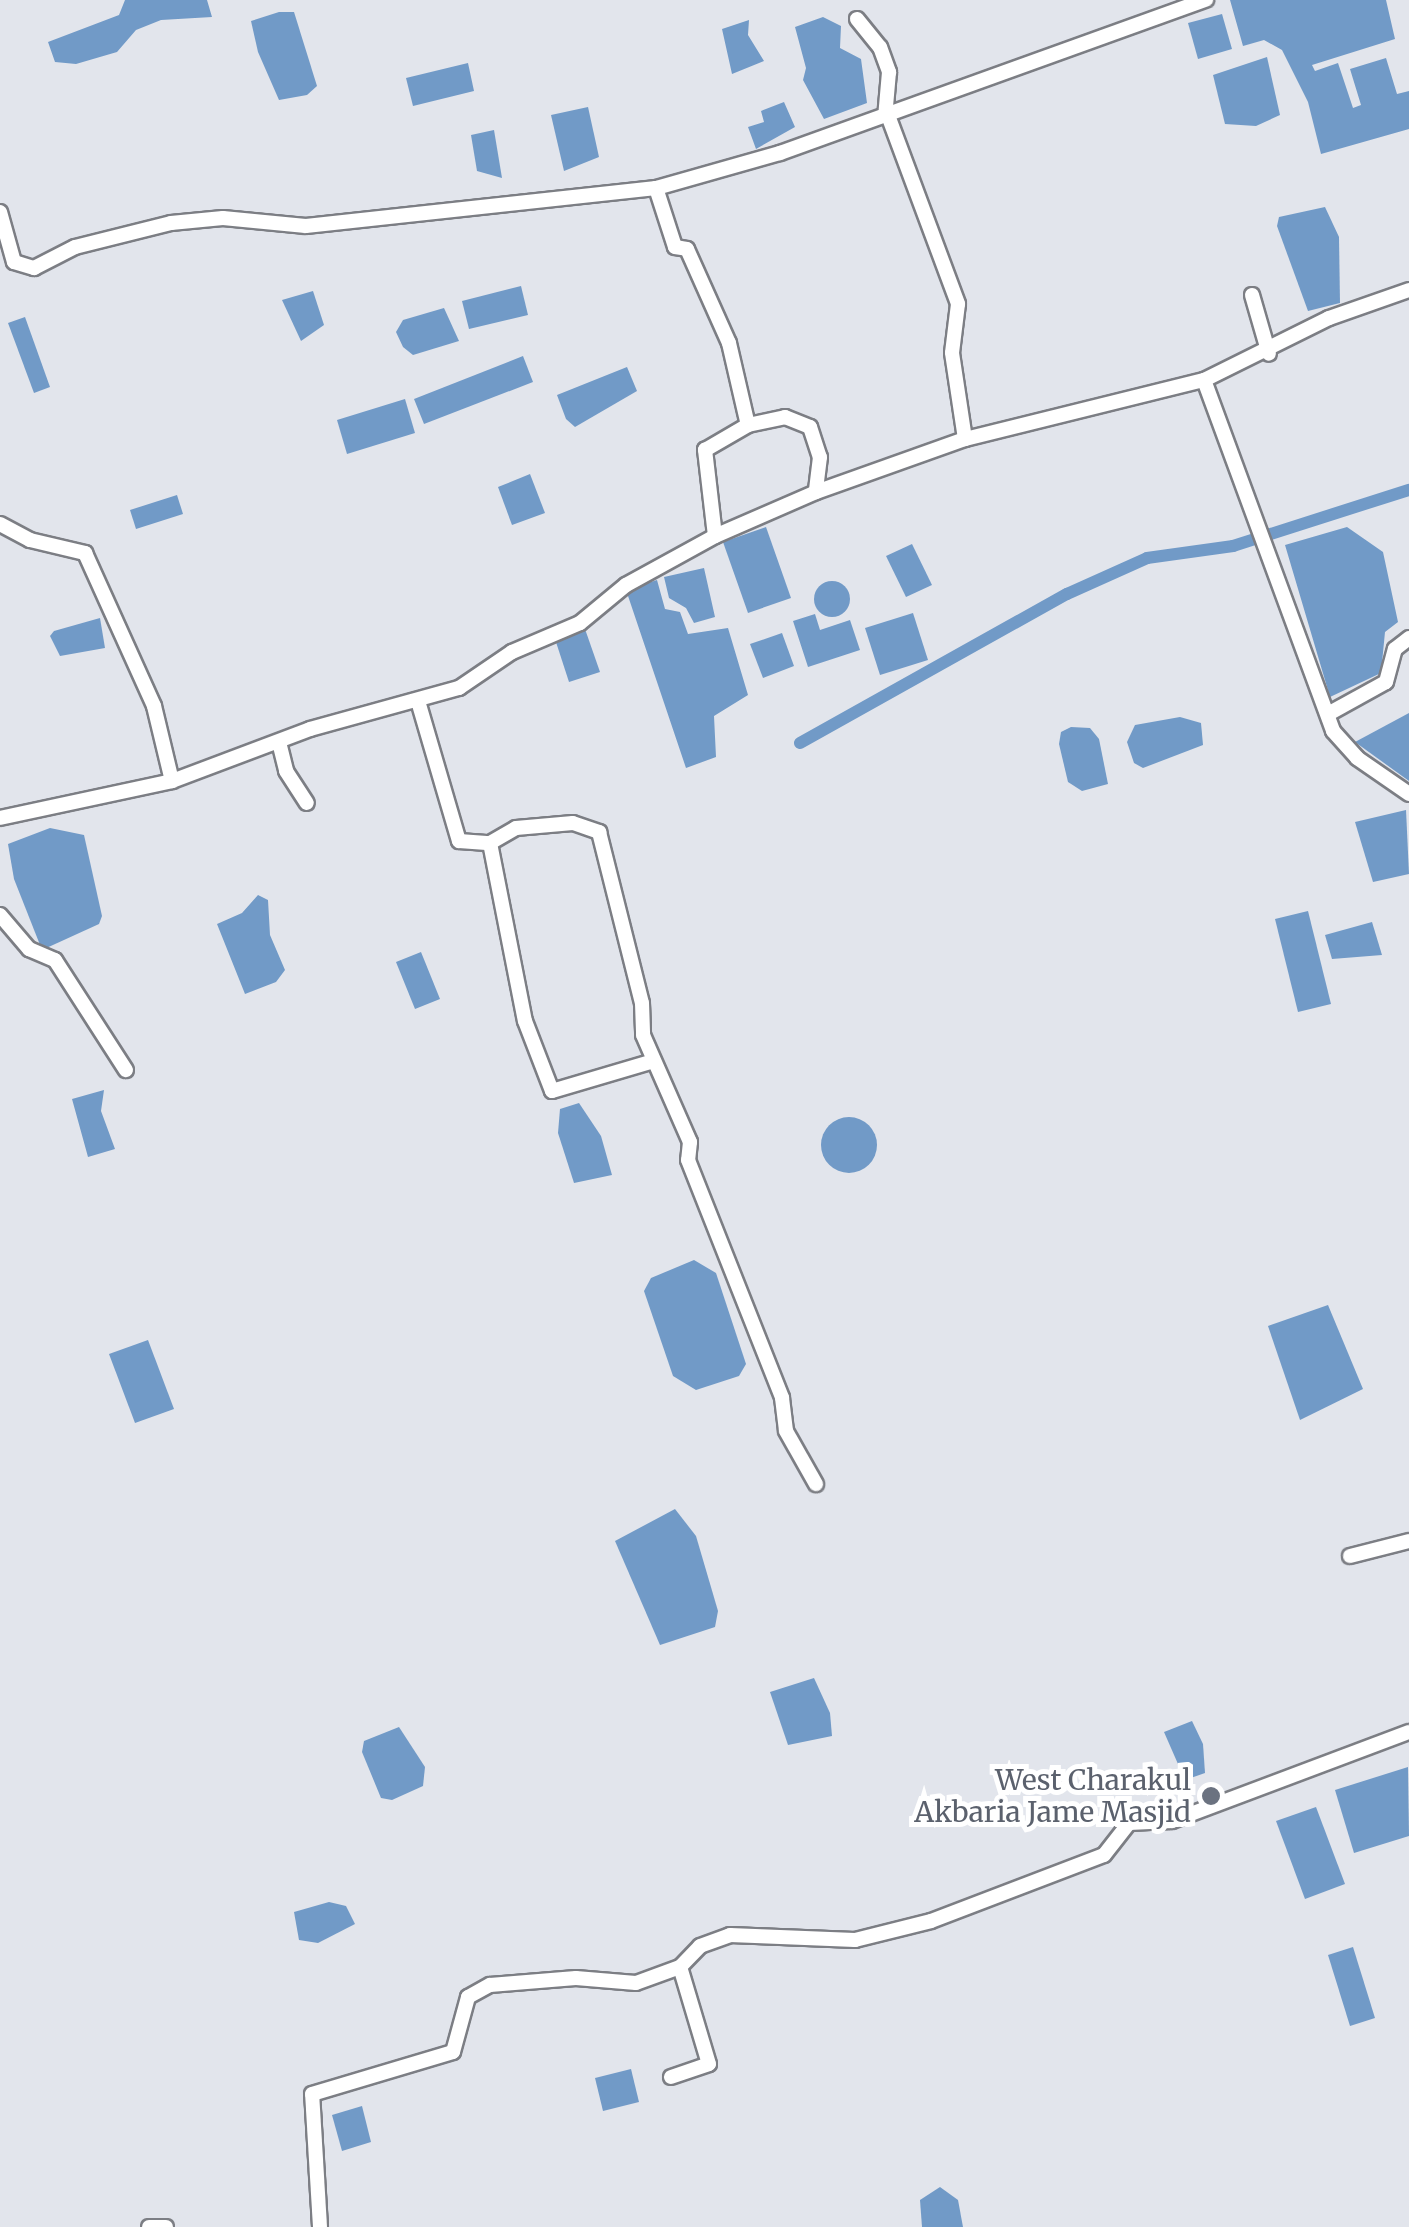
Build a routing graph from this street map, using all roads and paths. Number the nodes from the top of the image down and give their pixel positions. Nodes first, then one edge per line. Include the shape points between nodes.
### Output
1 (1206, 0) edge
2 (857, 19) dead end
3 (886, 110) junction
4 (656, 188) junction
5 (0, 212) edge
6 (1409, 290) edge
7 (1252, 295) dead end
8 (1269, 354) junction
9 (1204, 380) junction
10 (748, 425) junction
11 (964, 439) junction
12 (816, 492) junction
13 (0, 524) edge
14 (715, 536) junction
15 (1409, 638) edge
16 (418, 701) junction
17 (1328, 714) junction
18 (278, 742) junction
19 (172, 781) junction
20 (1409, 794) edge
21 (308, 803) dead end
22 (0, 818) edge
23 (490, 844) junction
24 (0, 914) edge
25 (654, 1061) junction
26 (126, 1070) dead end
27 (816, 1484) dead end
28 (1409, 1541) edge
29 (1350, 1556) dead end
30 (1409, 1732) edge
31 (680, 1967) junction
32 (671, 2077) dead end
33 (149, 2227) edge
34 (166, 2227) edge
35 (320, 2227) edge

1 - 3 street
2 - 3 street via 880,46 889,72
3 - 4 street via 780,153
3 - 11 street via 958,304 952,353
4 - 5 street via 306,226 223,218 170,223 75,247 34,268 14,262
4 - 10 street via 675,247 687,249 730,343
6 - 8 street via 1329,318
7 - 8 street
8 - 9 street
9 - 11 street
9 - 17 street
10 - 12 street via 785,417 810,426 820,457
10 - 14 street via 705,450
11 - 12 street
12 - 14 street
13 - 19 street via 30,540 85,553 154,706
14 - 16 street via 626,584 580,623 512,652 459,688
15 - 17 street via 1396,649 1386,682
16 - 18 street
16 - 23 street via 458,841
17 - 20 street via 1333,731 1358,758
18 - 19 street
18 - 21 street via 286,771
19 - 22 street
23 - 25 street via 516,828 573,823 599,832
23 - 25 street via 525,1021 552,1092
24 - 26 street via 29,949 55,960
25 - 27 street via 782,1398 786,1431
28 - 29 street
30 - 31 street via 1172,1821 1129,1823 1104,1854 931,1921 855,1940 730,1935 700,1946
31 - 32 street via 709,2064
31 - 35 street via 636,1983 576,1978 490,1985 468,1997 453,2052 312,2094
33 - 34 street

